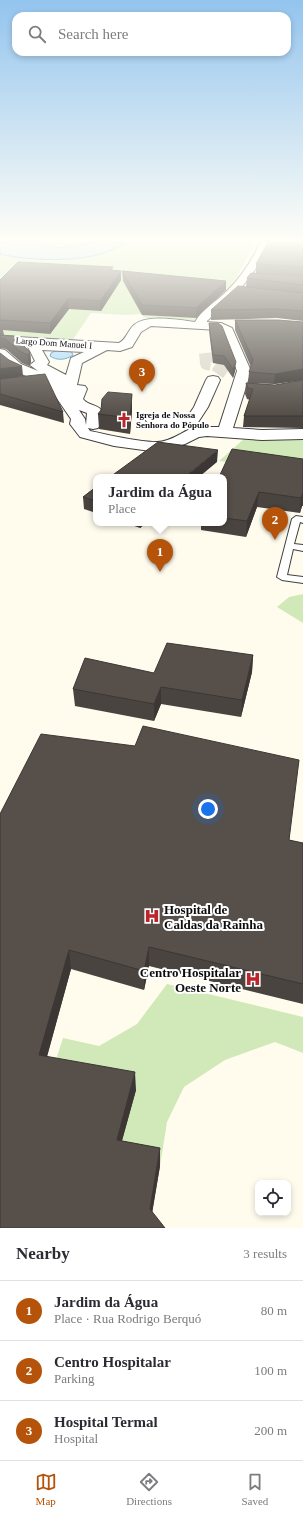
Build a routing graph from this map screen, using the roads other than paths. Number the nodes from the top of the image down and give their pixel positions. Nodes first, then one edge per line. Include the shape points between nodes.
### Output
1 (224, 299) edge
2 (236, 324) edge
3 (202, 325) junction
4 (0, 340) edge
5 (108, 349) junction
6 (0, 353) edge
7 (44, 378) junction
8 (213, 380) tunnel mouth
9 (19, 381) edge
10 (152, 419) dead end
11 (93, 425) dead end
12 (224, 432) junction
13 (303, 434) edge
14 (303, 520) edge
15 (289, 546) junction
16 (303, 548) edge
17 (303, 580) edge

1 - 3 street via 203,318
2 - 3 street
3 - 5 street via 143,323 128,332 128,344
3 - 12 street via 228,330 244,372 242,386
4 - 5 street, Largo Dom Manuel I
5 - 5 street via 86,348 33,346 42,362 37,365 60,378 69,392 76,362
5 - 11 street via 102,364 90,364 76,399 80,405 96,411
6 - 7 street, Largo Dom Manuel I via 16,367
7 - 9 street
7 - 12 street, Largo Dom Manuel I via 52,381 60,391 85,434 114,442 158,446 180,441 195,433
8 - 10 street via 190,424
12 - 13 street, Largo Dom Manuel I via 262,435
14 - 15 lane via 296,519
15 - 16 lane
15 - 17 lane via 282,577

